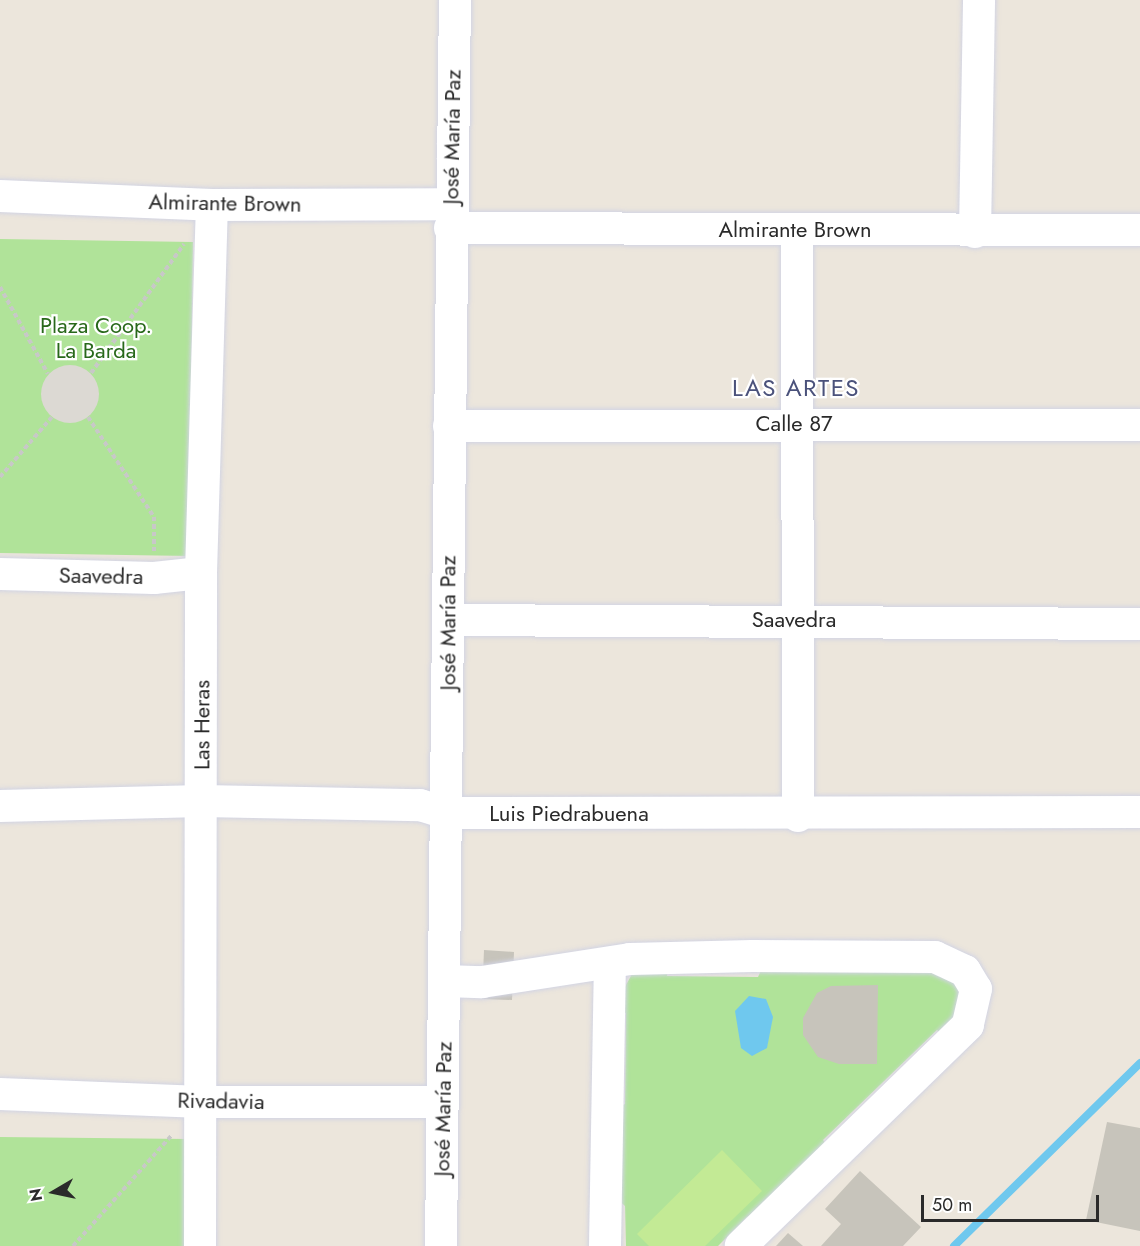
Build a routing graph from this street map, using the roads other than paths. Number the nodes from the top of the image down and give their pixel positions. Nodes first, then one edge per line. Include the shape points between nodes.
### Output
1 (455, 0) edge
2 (979, 0) edge
3 (0, 196) edge
4 (212, 205) junction
5 (450, 216) junction
6 (797, 230) junction
7 (1140, 230) edge
8 (975, 232) junction
9 (798, 424) junction
10 (1140, 425) edge
11 (449, 426) junction
12 (201, 573) junction
13 (0, 574) edge
14 (798, 619) junction
15 (448, 620) junction
16 (1140, 624) edge
17 (202, 801) junction
18 (0, 806) edge
19 (1140, 812) edge
20 (446, 813) junction
21 (798, 816) junction
22 (610, 965) junction
23 (446, 981) junction
24 (0, 1094) edge
25 (202, 1102) junction
26 (443, 1102) junction
27 (200, 1246) edge
28 (441, 1246) edge
29 (605, 1246) edge
30 (741, 1246) edge

1 - 5 street, José María Paz
2 - 8 street
3 - 4 street, Almirante Brown
4 - 5 street, Almirante Brown
4 - 12 street, Las Heras
5 - 6 street, Almirante Brown
5 - 11 street, José María Paz
6 - 8 street, Almirante Brown
6 - 9 street
7 - 8 street, Almirante Brown
9 - 10 street, Calle 87
9 - 11 street, Calle 87
9 - 14 street
11 - 15 street, José María Paz
12 - 13 street, Saavedra via 154,578
12 - 17 street, Las Heras
14 - 15 street, Saavedra
14 - 16 street, Saavedra
14 - 21 street
15 - 20 street, José María Paz
17 - 18 street, Luis Piedrabuena
17 - 20 street, Luis Piedrabuena via 420,805
17 - 25 street, Las Heras
19 - 21 street, Luis Piedrabuena
20 - 21 street, Luis Piedrabuena
20 - 23 street, José María Paz
22 - 23 street
22 - 29 street
22 - 30 street via 641,959 935,957 951,960 973,980 976,998 968,1025
23 - 26 street, José María Paz
24 - 25 street, Rivadavia
25 - 26 street, Rivadavia
25 - 27 street, Las Heras
26 - 28 street, José María Paz

